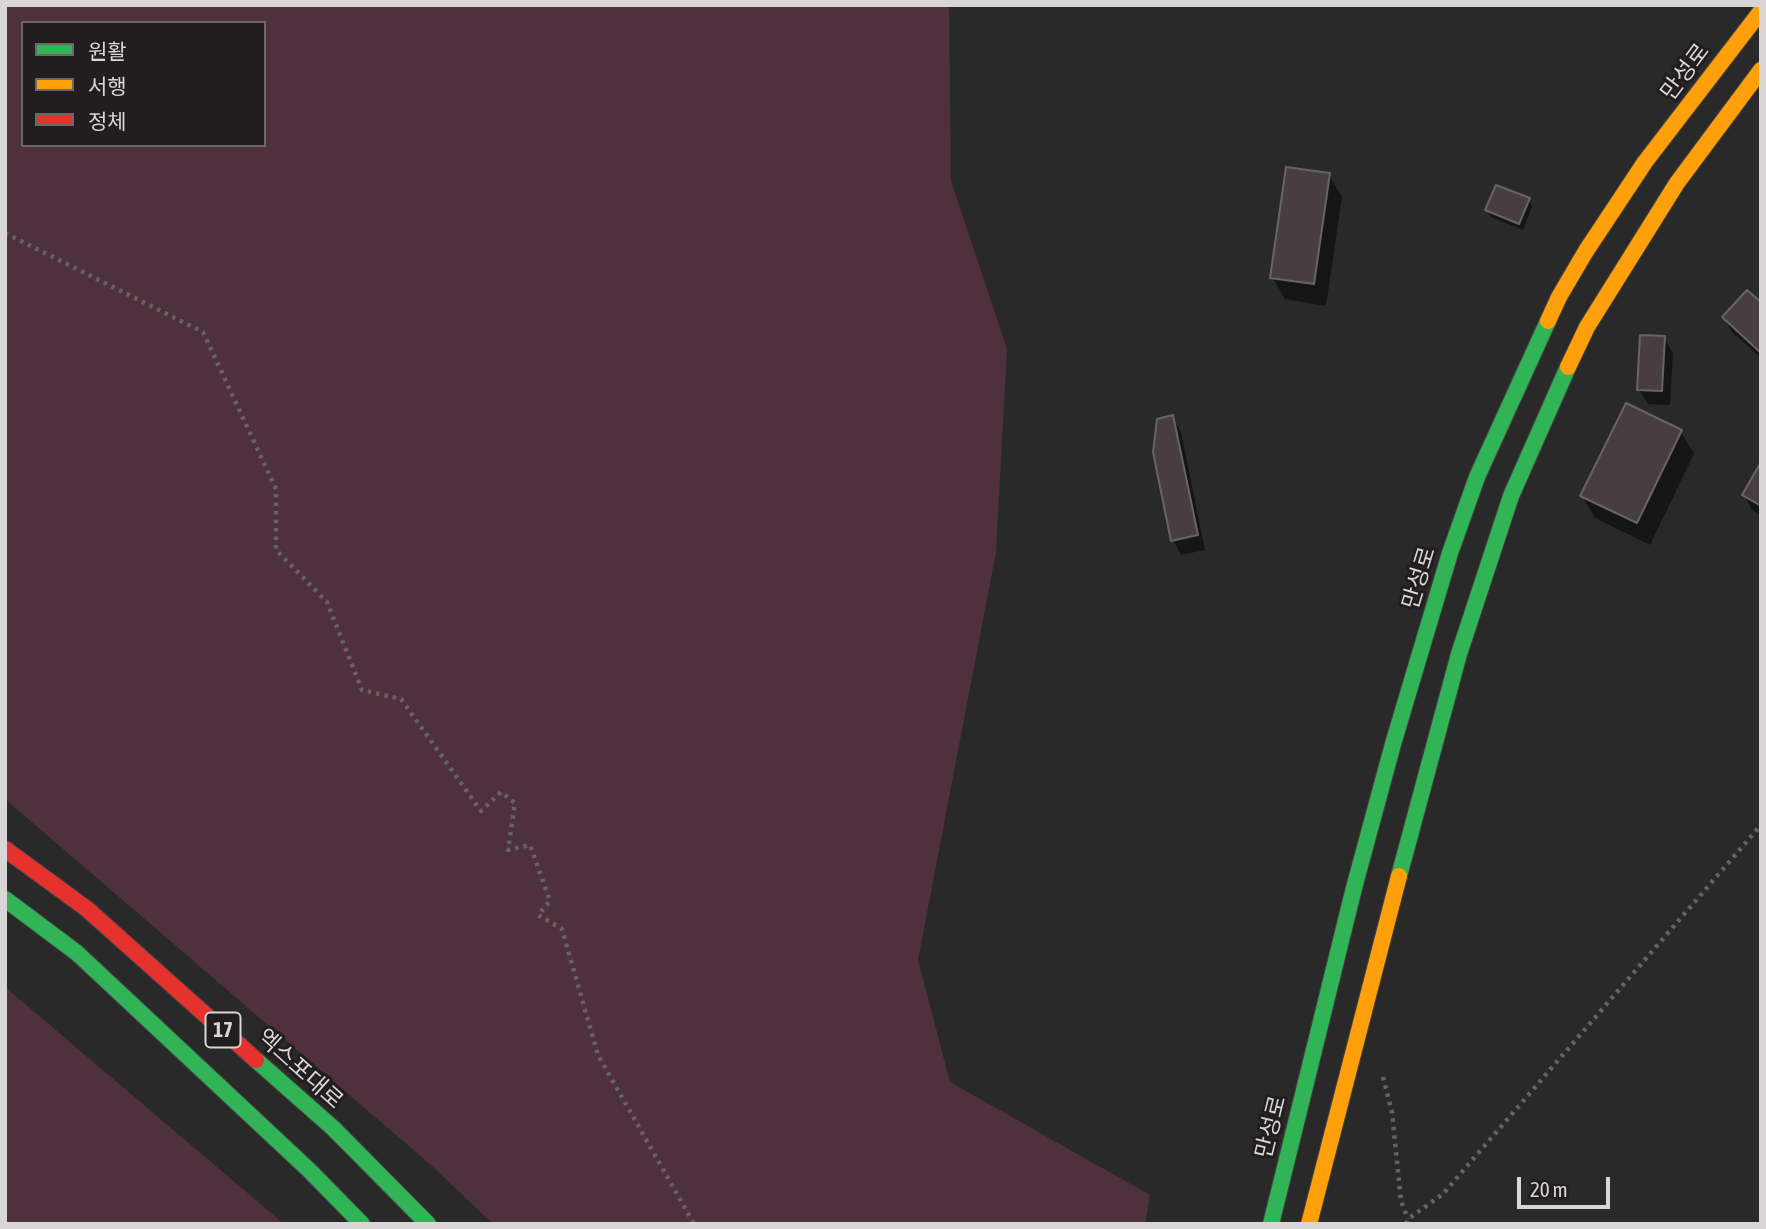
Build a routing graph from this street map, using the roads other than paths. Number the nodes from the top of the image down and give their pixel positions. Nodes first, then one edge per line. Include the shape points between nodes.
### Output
1 (1761, 11) edge
2 (1761, 70) edge
3 (5, 849) edge
4 (5, 899) edge
5 (362, 1224) edge
6 (428, 1224) edge
7 (1271, 1224) edge
8 (1309, 1224) edge

1 - 7 main road, 만성로 via 1645,162 1586,251 1526,365 1477,477 1450,553 1357,875
2 - 8 main road via 1677,183 1587,327 1511,496 1459,654
3 - 6 main road, 엑스포대로 / 17 via 97,918 333,1128
4 - 5 main road, 17 via 77,953

